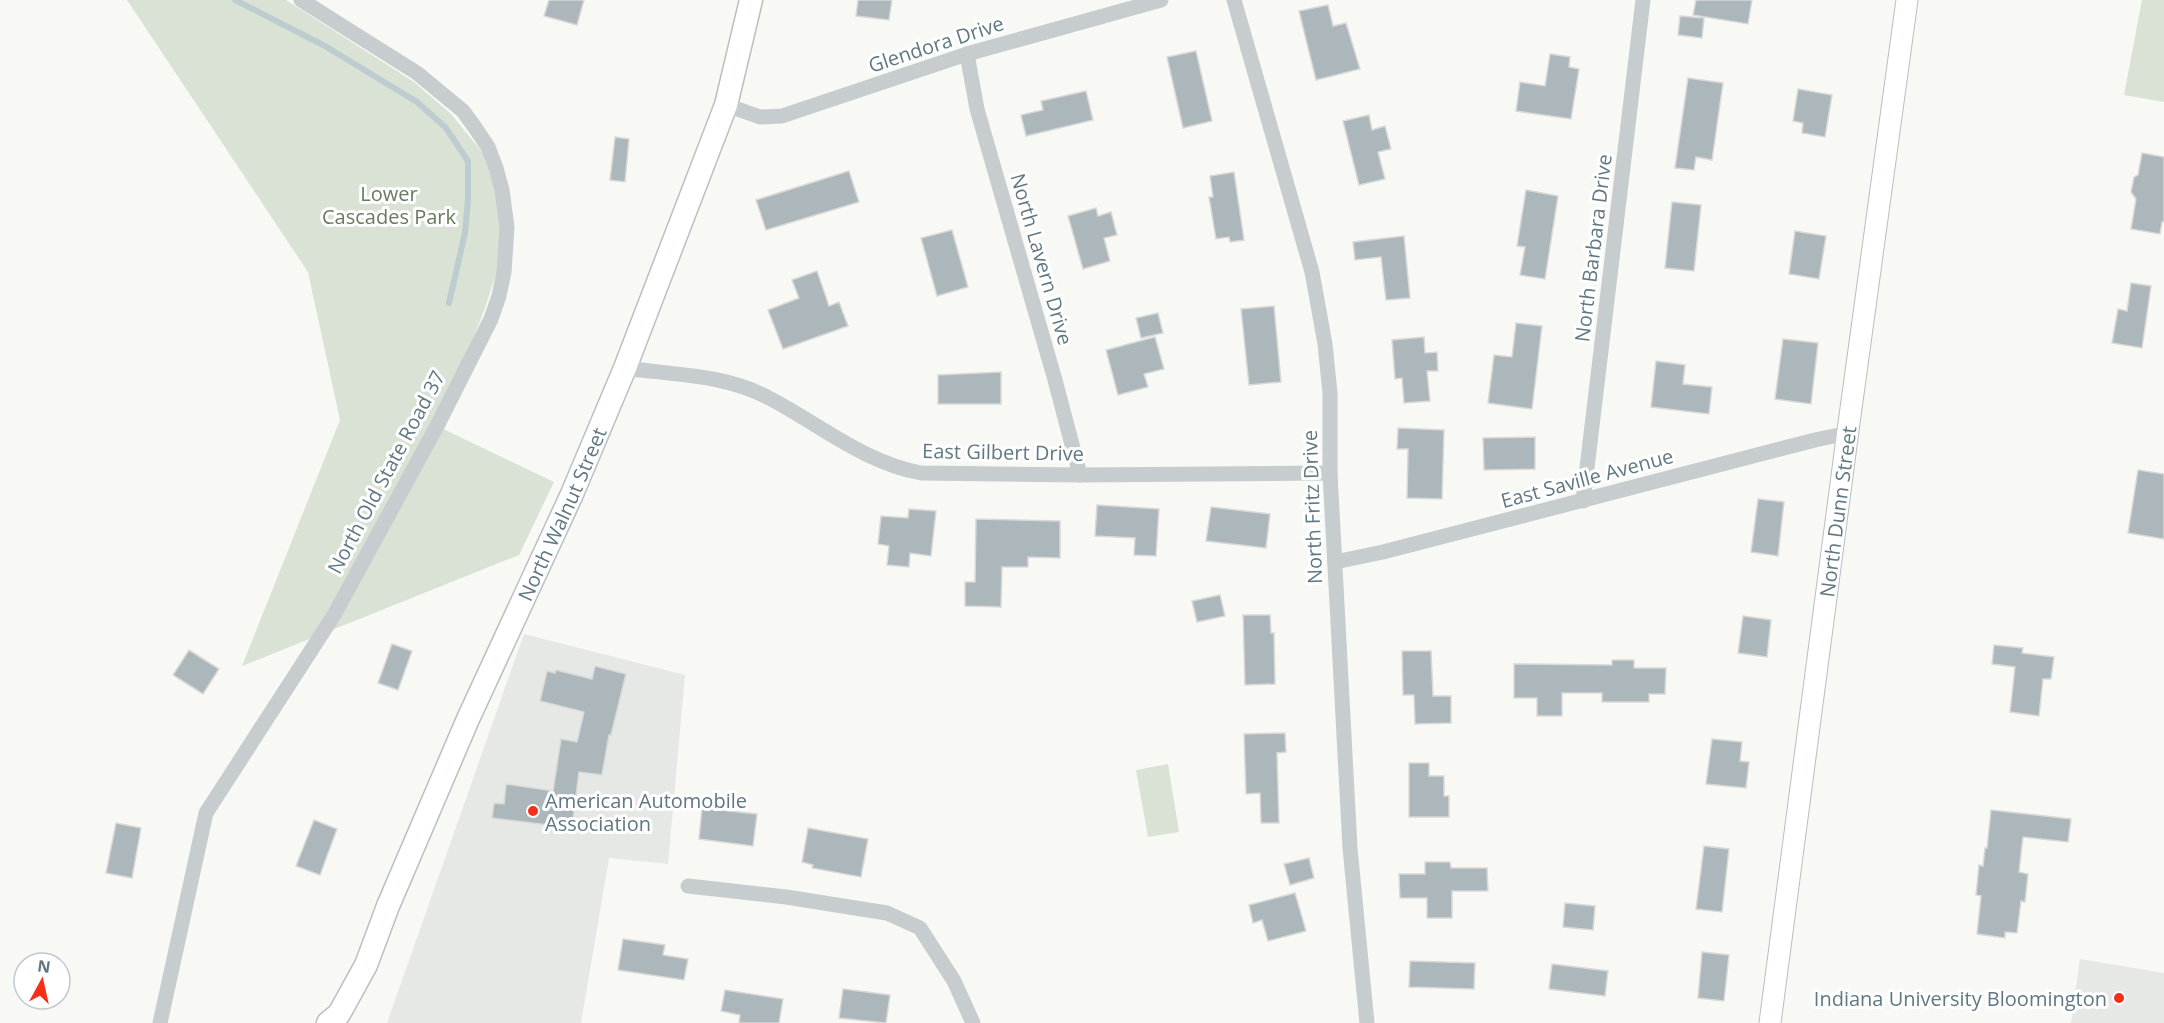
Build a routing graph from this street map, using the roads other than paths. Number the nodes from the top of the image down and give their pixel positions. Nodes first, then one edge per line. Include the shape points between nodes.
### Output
1 (301, 0) edge
2 (751, 0) edge
3 (1161, 0) edge
4 (1234, 0) edge
5 (1643, 0) edge
6 (1907, 0) edge
7 (967, 54) junction
8 (726, 105) junction
9 (625, 368) junction
10 (1848, 433) junction
11 (1330, 473) junction
12 (1080, 475) junction
13 (1583, 501) junction
14 (1335, 562) junction
15 (688, 886) dead end
16 (336, 1020) edge
17 (160, 1023) edge
18 (973, 1023) edge
19 (1367, 1023) edge
20 (1770, 1023) edge

1 - 17 street, North Old State Road 37 via 417,73 462,111 476,129 488,147 502,190 507,227 504,272 491,319 334,615 206,813
2 - 8 main road, North Walnut Street
3 - 7 street, Glendora Drive
4 - 11 street, North Fritz Drive via 1312,272 1330,393
5 - 13 street, North Barbara Drive
6 - 10 street, North Dunn Street
7 - 8 street, Glendora Drive via 782,117 760,117
7 - 12 street, North Lavern Drive via 977,109
8 - 9 main road, North Walnut Street
9 - 12 street, East Gilbert Drive via 705,377 741,387 768,397 856,450 899,469 945,474
9 - 16 main road, North Walnut Street via 572,494 468,719 366,965
10 - 13 street, East Saville Avenue
10 - 20 street, North Dunn Street
11 - 12 street, East Gilbert Drive
11 - 14 street, North Fritz Drive
13 - 14 street, East Saville Avenue
14 - 19 street, North Fritz Drive via 1350,848
15 - 18 street via 887,913 920,928 954,981

